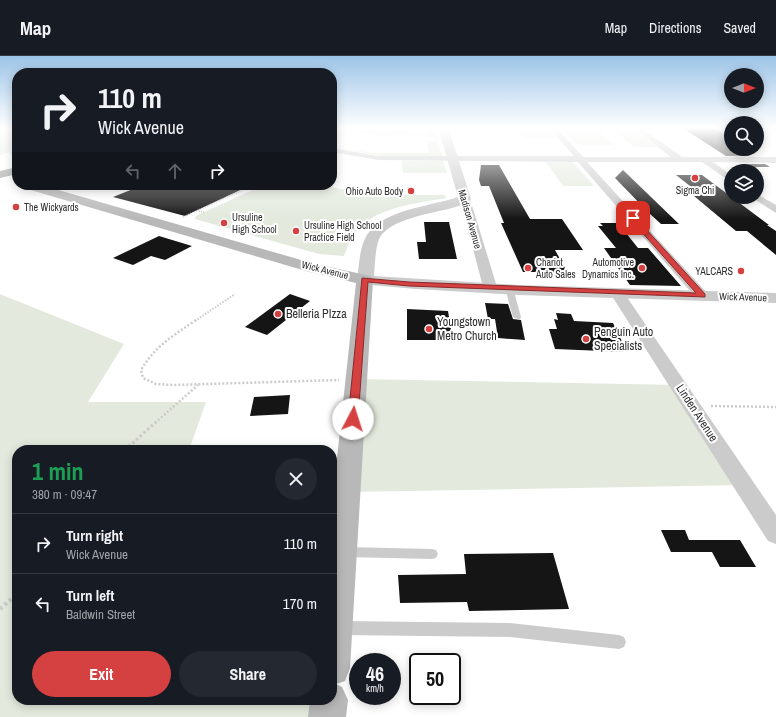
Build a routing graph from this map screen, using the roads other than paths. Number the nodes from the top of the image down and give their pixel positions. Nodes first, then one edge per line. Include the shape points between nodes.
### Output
1 (377, 158) edge
2 (12, 159) edge
3 (452, 159) junction
4 (581, 159) junction
5 (679, 159) joint
6 (704, 160) junction
7 (776, 160) edge
8 (0, 169) edge
9 (12, 171) edge
10 (724, 173) edge
11 (0, 175) edge
12 (45, 190) edge
13 (465, 199) junction
14 (764, 202) edge
15 (776, 210) edge
16 (365, 280) junction
17 (490, 287) junction
18 (509, 288) junction
19 (617, 293) junction
20 (702, 296) junction
21 (776, 298) edge
22 (517, 317) dead end
23 (776, 534) edge
24 (342, 552) junction
25 (432, 554) dead end
26 (337, 606) edge
27 (337, 628) edge
28 (619, 642) dead end
29 (328, 705) edge
30 (327, 717) edge

1 - 3 street
2 - 8 highway
3 - 4 street
3 - 13 street, Madison Avenue
4 - 5 street
4 - 20 street
5 - 6 street
6 - 7 street
6 - 10 street
9 - 11 highway
12 - 16 main road, Wick Avenue via 312,268
13 - 16 street via 447,206 406,215 374,234
13 - 17 street, Madison Avenue
14 - 15 street
16 - 17 street, Wick Avenue
16 - 24 main road
17 - 18 street, Wick Avenue
18 - 19 street, Wick Avenue
18 - 22 lane
19 - 20 street, Wick Avenue
19 - 23 street, Linden Avenue
20 - 21 street, Wick Avenue
24 - 25 lane
24 - 26 main road
27 - 28 lane via 510,630
29 - 30 main road

